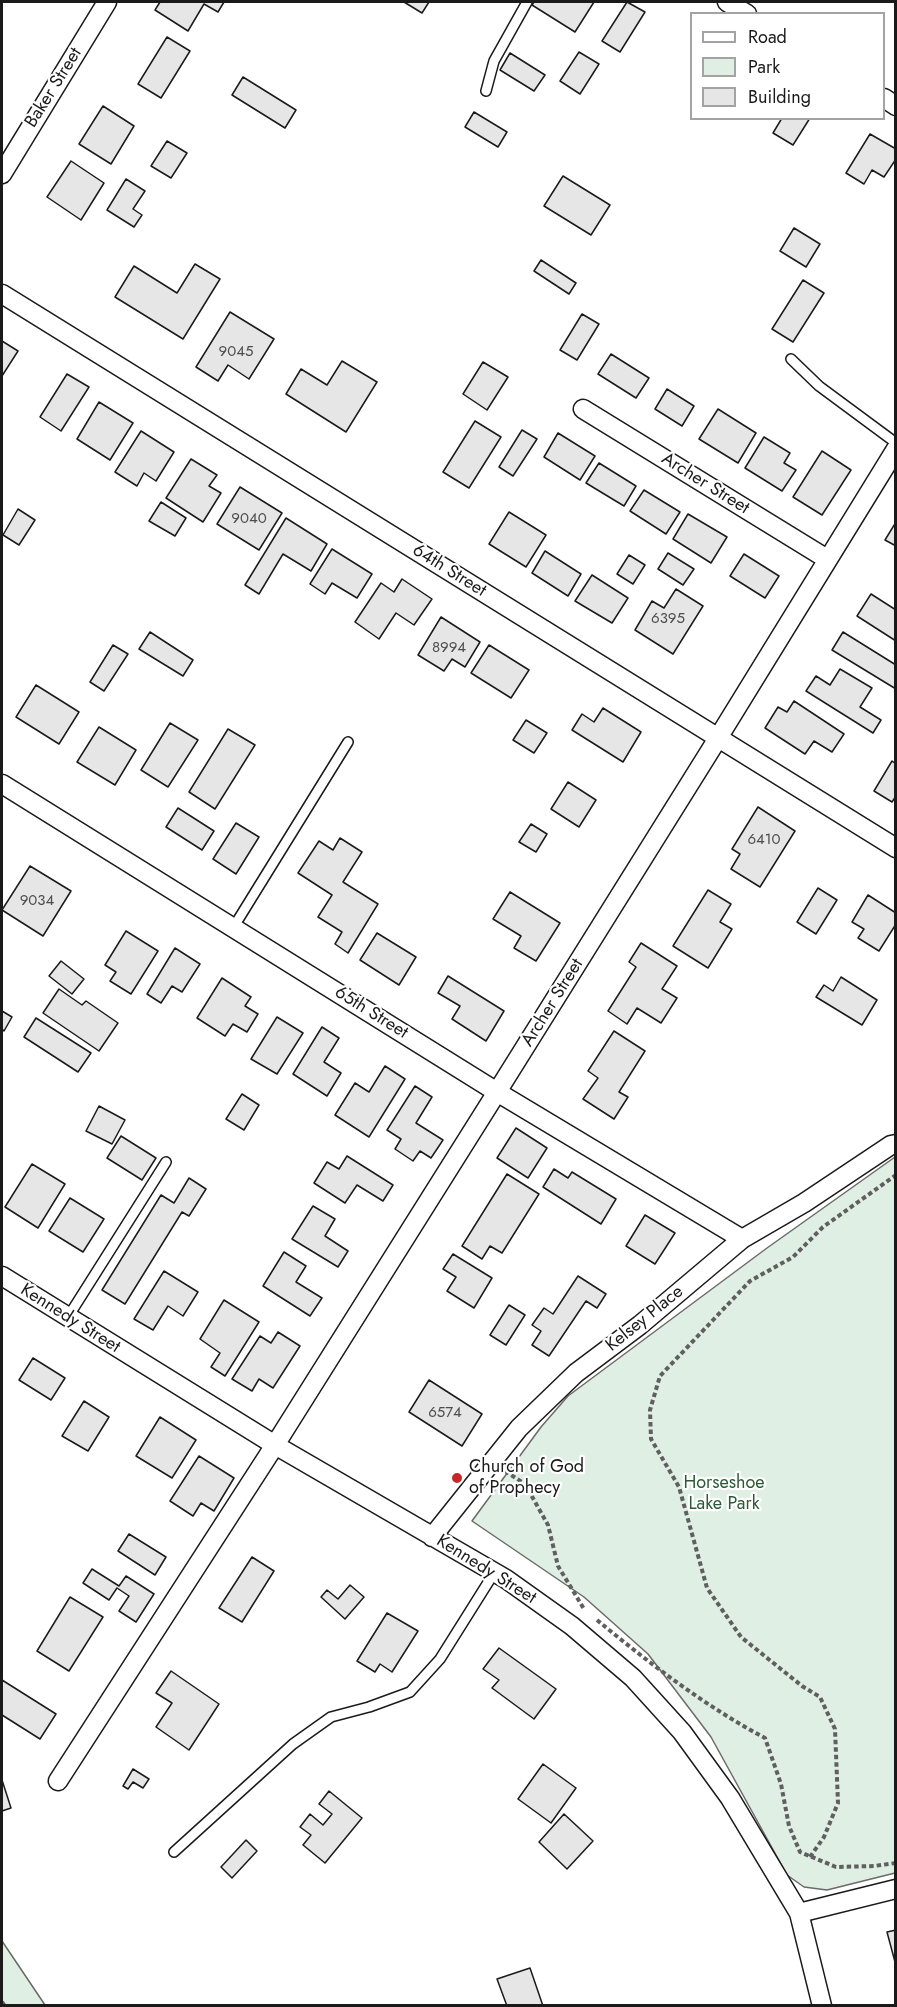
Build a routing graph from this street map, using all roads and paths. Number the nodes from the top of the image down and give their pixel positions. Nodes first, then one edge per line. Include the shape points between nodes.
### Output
1 (107, 2) edge
2 (527, 2) edge
3 (727, 2) edge
4 (744, 12) edge
5 (486, 91) dead end
6 (2, 174) edge
7 (2, 294) edge
8 (791, 359) dead end
9 (583, 409) dead end
10 (896, 443) edge
11 (896, 449) edge
12 (890, 471) edge
13 (827, 559) junction
14 (718, 737) junction
15 (348, 742) dead end
16 (2, 784) edge
17 (896, 848) edge
18 (233, 928) junction
19 (497, 1092) junction
20 (896, 1144) edge
21 (166, 1162) dead end
22 (896, 1174) edge
23 (742, 1239) junction
24 (2, 1276) edge
25 (68, 1317) junction
26 (275, 1445) junction
27 (492, 1462) junction
28 (432, 1537) junction
29 (494, 1573) junction
30 (58, 1782) dead end
31 (174, 1852) dead end
32 (810, 1857) junction
33 (896, 1863) edge
34 (896, 1889) edge
35 (799, 1913) junction
36 (2, 2002) edge
37 (5, 2006) edge
38 (822, 2006) edge

1 - 6 street, Baker Street
2 - 5 lane via 494,61
3 - 4 street
7 - 14 street, 64th Street
8 - 10 lane via 819,386
9 - 13 street, Archer Street
11 - 12 street, Archer Street
12 - 13 street, Archer Street
13 - 14 street, Archer Street
14 - 17 street, 64th Street
14 - 19 street, Archer Street
15 - 18 lane
16 - 18 street, 65th Street
18 - 19 street, 65th Street
19 - 23 street, 65th Street
19 - 26 street, Archer Street
20 - 23 street, Kelsey Place
21 - 25 lane
22 - 32 path via 823,1227 793,1257 750,1281 660,1376 650,1410 651,1439 679,1487 707,1588 741,1637 820,1697 835,1729 838,1803 824,1837
23 - 27 street, Kelsey Place via 576,1373 519,1428
24 - 25 street, Kennedy Street
25 - 26 street, Kennedy Street
26 - 28 street, Kennedy Street
26 - 30 street, Archer Street
27 - 28 street, Kelsey Place
27 - 32 path via 525,1484 548,1524 558,1566 581,1606 647,1661 765,1738 781,1784 789,1826 800,1852
28 - 29 street, Kennedy Street
29 - 31 lane via 441,1659 410,1692 331,1717 293,1744
29 - 35 street, Kennedy Street via 572,1626 633,1678 682,1732 730,1798
32 - 33 path via 836,1867
34 - 35 street
35 - 38 street, Kennedy Street
36 - 37 path

